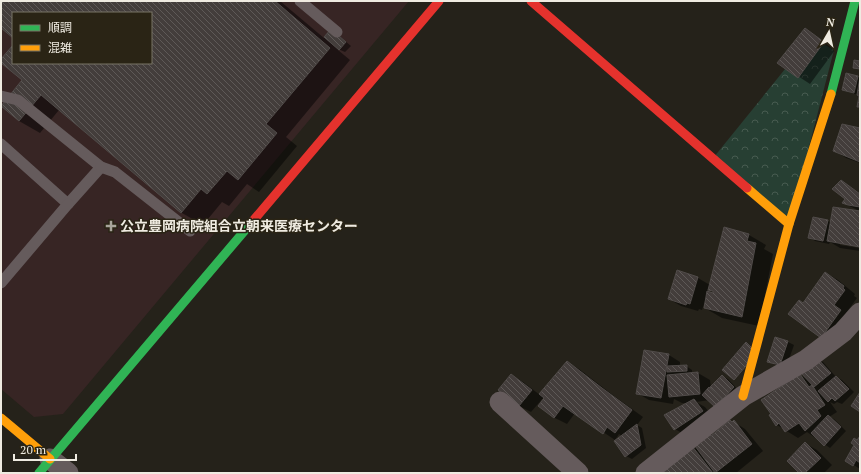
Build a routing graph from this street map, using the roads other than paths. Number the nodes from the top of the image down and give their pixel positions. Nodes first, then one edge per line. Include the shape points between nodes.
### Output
1 (300, 1) edge
2 (438, 1) edge
3 (532, 1) edge
4 (855, 1) edge
5 (337, 32) dead end
6 (1, 96) edge
7 (1, 144) edge
8 (101, 167) junction
9 (68, 204) junction
10 (789, 224) junction
11 (190, 231) dead end
12 (1, 283) edge
13 (860, 313) edge
14 (743, 396) junction
15 (500, 402) dead end
16 (1, 418) edge
17 (45, 466) edge
18 (68, 473) edge
19 (578, 473) edge
20 (646, 473) edge

1 - 5 lane
2 - 17 street
3 - 10 street
4 - 10 street via 836,77
6 - 8 lane via 18,100
7 - 9 lane
8 - 9 lane
8 - 11 lane via 115,172
9 - 12 lane
10 - 14 street
13 - 14 street via 843,332 806,360
14 - 20 street
15 - 19 street
16 - 17 street
17 - 18 street

